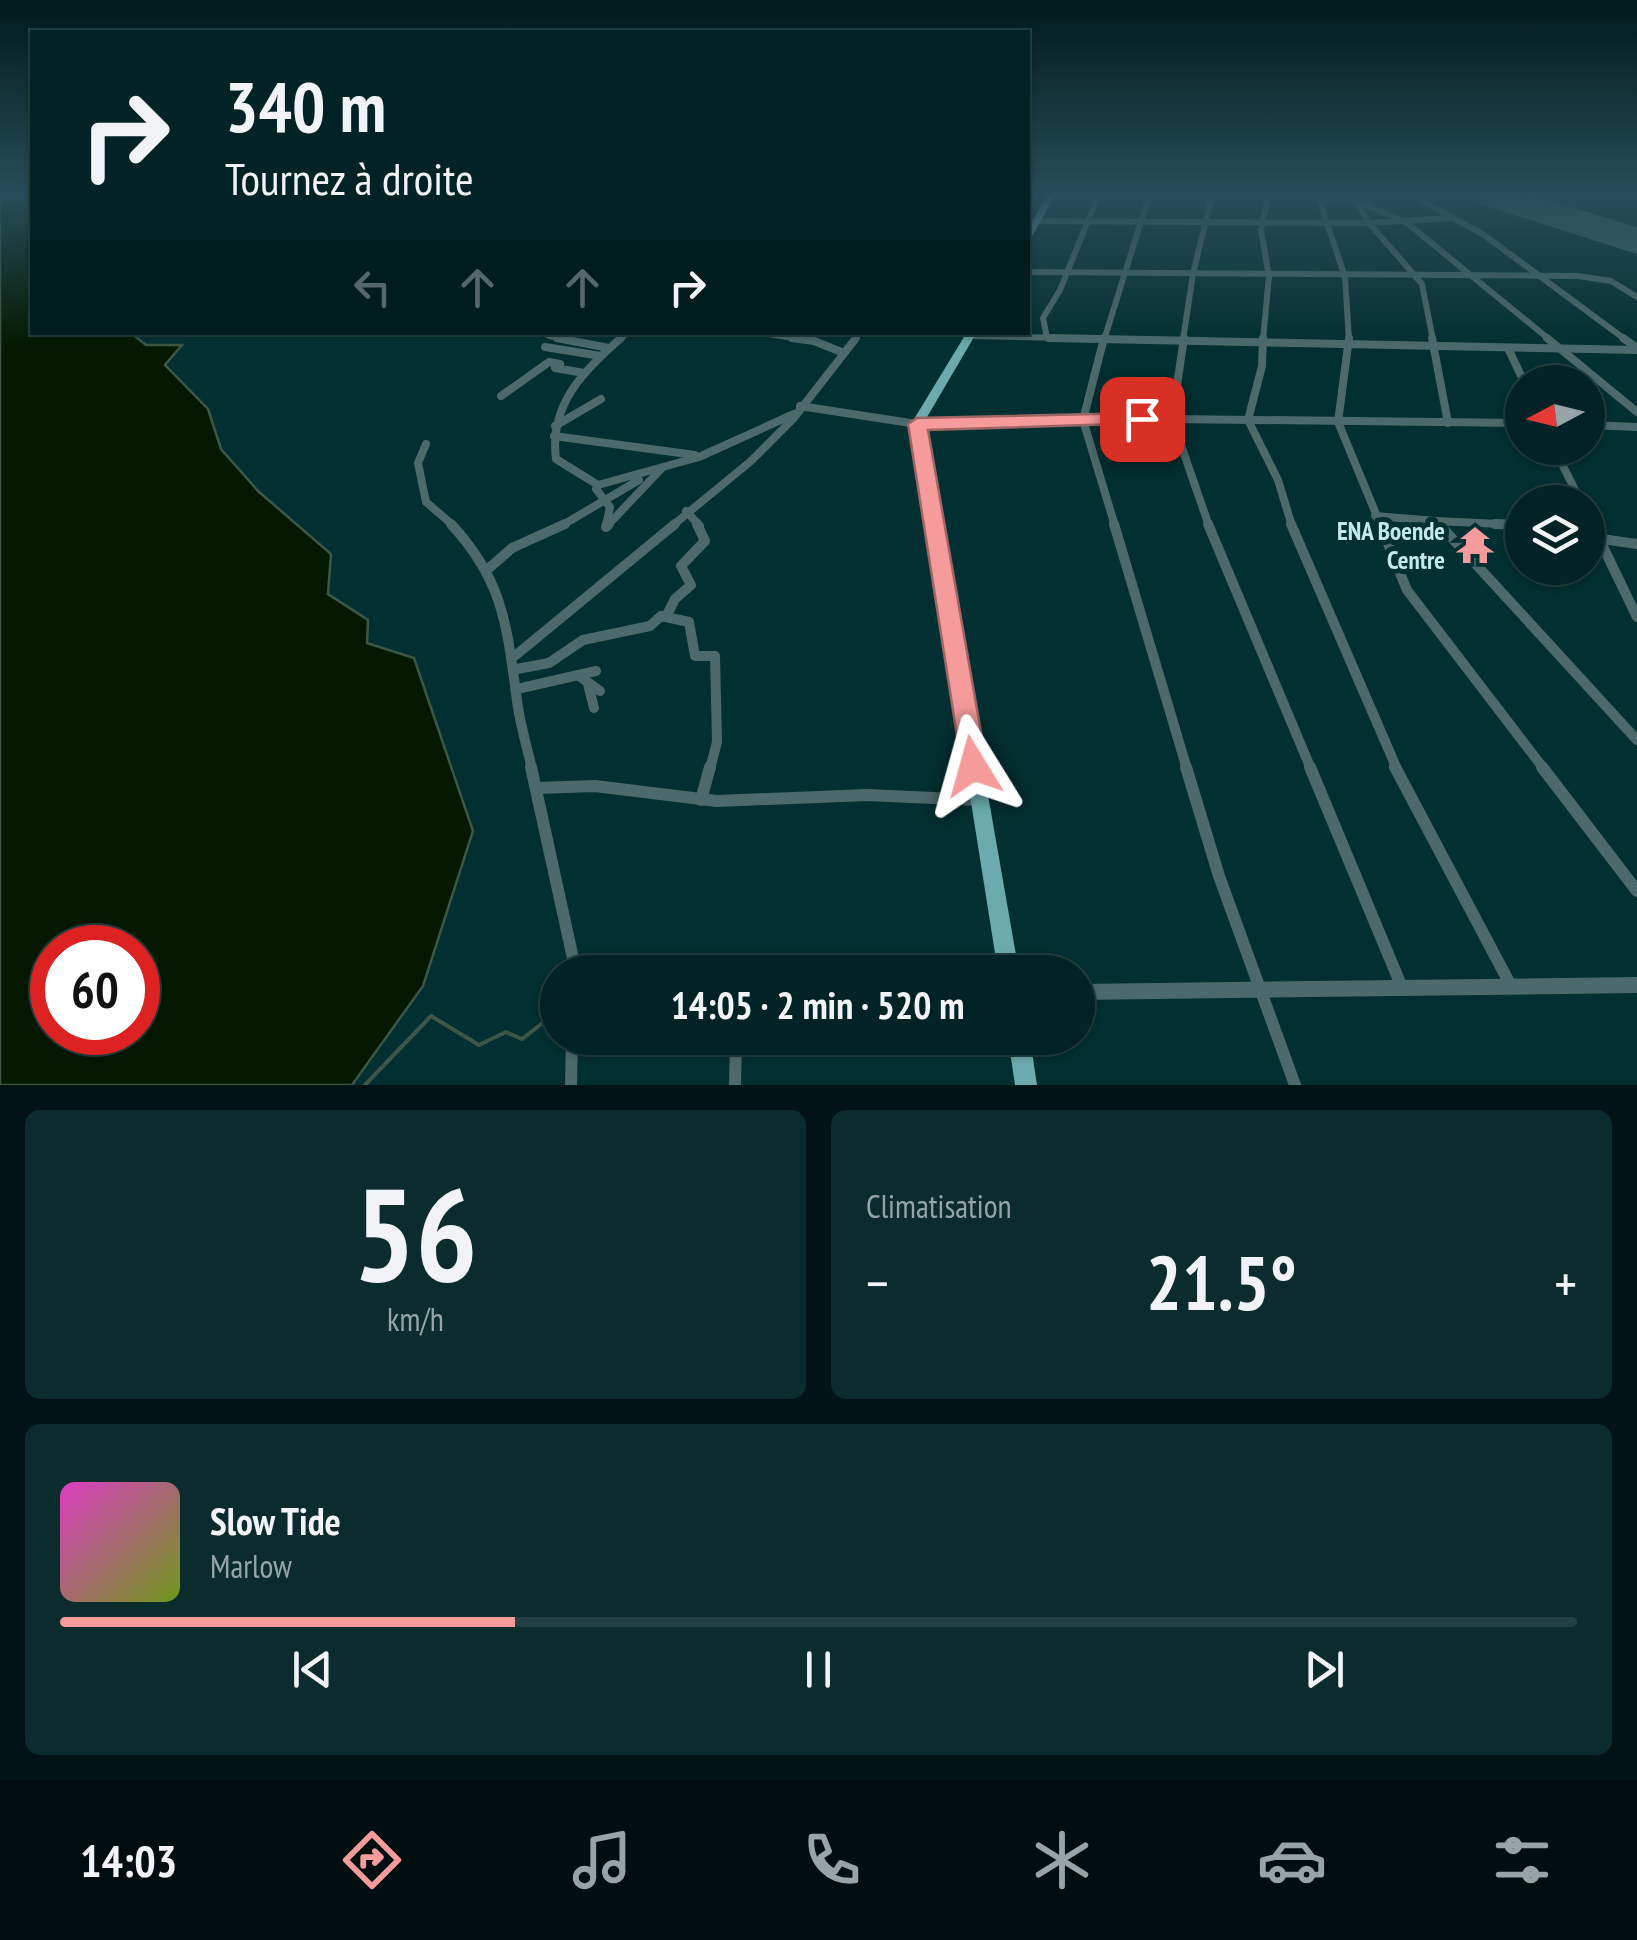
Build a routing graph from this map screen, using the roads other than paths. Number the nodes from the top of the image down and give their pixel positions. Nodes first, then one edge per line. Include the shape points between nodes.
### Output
1 (1076, 247) edge
2 (1133, 247) edge
3 (1200, 247) edge
4 (1265, 247) edge
5 (1334, 247) edge
6 (1391, 247) edge
7 (1435, 247) edge
8 (1497, 247) edge
9 (1030, 272) edge
10 (1065, 273) junction
11 (1125, 273) junction
12 (1193, 274) junction
13 (1540, 275) junction
14 (1269, 276) junction
15 (1416, 276) junction
16 (1469, 276) junction
17 (1345, 277) junction
18 (1637, 297) edge
19 (624, 335) edge
20 (774, 335) edge
21 (858, 335) edge
22 (970, 335) edge
23 (990, 335) edge
24 (549, 336) dead end
25 (1046, 338) junction
26 (1104, 338) junction
27 (1184, 340) junction
28 (1262, 341) junction
29 (1349, 343) junction
30 (1434, 345) junction
31 (545, 347) dead end
32 (609, 348) junction
33 (1508, 348) junction
34 (1637, 349) edge
35 (1560, 350) junction
36 (844, 353) junction
37 (601, 356) junction
38 (1516, 365) edge
39 (584, 373) junction
40 (500, 396) dead end
41 (602, 400) dead end
42 (799, 409) junction
43 (1637, 412) edge
44 (1172, 419) junction
45 (1083, 420) junction
46 (1248, 420) junction
47 (1338, 422) junction
48 (1448, 422) junction
49 (1505, 423) edge
50 (917, 424) junction
51 (1605, 426) edge
52 (1637, 427) edge
53 (554, 431) junction
54 (426, 444) dead end
55 (702, 455) junction
56 (658, 470) junction
57 (598, 485) junction
58 (605, 500) junction
59 (686, 511) junction
60 (1375, 516) junction
61 (1436, 521) junction
62 (1505, 524) edge
63 (1605, 540) edge
64 (1637, 544) edge
65 (1605, 560) edge
66 (488, 569) junction
67 (666, 617) junction
68 (1637, 618) edge
69 (516, 654) junction
70 (516, 669) junction
71 (596, 671) dead end
72 (578, 676) junction
73 (588, 684) junction
74 (517, 689) junction
75 (600, 692) dead end
76 (594, 708) dead end
77 (1637, 740) edge
78 (537, 788) junction
79 (701, 800) junction
80 (978, 800) junction
81 (1637, 890) edge
82 (572, 955) edge
83 (1006, 955) edge
84 (1510, 984) junction
85 (1401, 985) junction
86 (1637, 985) edge
87 (1260, 987) junction
88 (1095, 992) edge
89 (572, 1055) edge
90 (736, 1055) edge
91 (1022, 1055) edge
92 (571, 1085) edge
93 (735, 1085) edge
94 (1026, 1085) edge
95 (1295, 1085) edge

1 - 10 street
2 - 11 street
3 - 12 street
4 - 14 street
5 - 17 street
6 - 15 street
7 - 16 street
8 - 13 street
9 - 10 street
10 - 11 street
10 - 25 street via 1043,318
11 - 12 street
11 - 26 street
12 - 14 street
12 - 27 street
13 - 16 street
13 - 18 street via 1600,278
13 - 34 street
14 - 17 street
14 - 28 street
15 - 16 street
15 - 17 street
15 - 30 street
16 - 35 street
17 - 29 street
19 - 32 street
20 - 36 street
21 - 36 street
22 - 50 main road
23 - 25 street
24 - 32 street
25 - 26 street
26 - 27 street
26 - 45 street
27 - 28 street
27 - 44 street
28 - 29 street
28 - 46 street
29 - 30 street
29 - 47 street
30 - 33 street
30 - 48 street
31 - 37 street
32 - 37 street
33 - 35 street
33 - 38 street
34 - 35 street
35 - 43 street
36 - 42 street
37 - 39 street
39 - 40 street via 549,362
39 - 53 street
41 - 53 street via 578,409
42 - 50 street
42 - 55 street
42 - 59 street via 751,461
44 - 45 street
44 - 46 street
44 - 85 street via 1201,506
45 - 50 street
45 - 87 street via 1219,876
46 - 47 street
46 - 84 street via 1394,764
47 - 48 street
47 - 60 street
48 - 49 street
50 - 80 main road
51 - 52 street
53 - 55 street
53 - 57 street via 556,460
54 - 66 street via 418,463 426,502 453,522
55 - 56 street
56 - 57 street
56 - 58 street
56 - 58 street via 606,526
57 - 58 street
58 - 66 street via 512,548
59 - 67 street via 705,540 682,566 691,585
59 - 69 street
60 - 61 street
60 - 81 street via 1407,590
61 - 62 street
61 - 77 street
63 - 64 street
65 - 68 street
66 - 69 street
67 - 70 street via 584,640 549,663
67 - 79 street via 689,622 695,656 715,656 716,742
69 - 70 street
70 - 74 street
71 - 72 street
72 - 73 street
72 - 74 street
73 - 75 street
73 - 76 street
74 - 78 street
78 - 79 street via 595,786
78 - 82 street
79 - 80 street
80 - 83 main road
84 - 85 street
84 - 86 street
85 - 87 street
87 - 88 street
87 - 95 street
89 - 92 street
90 - 93 street
91 - 94 main road

